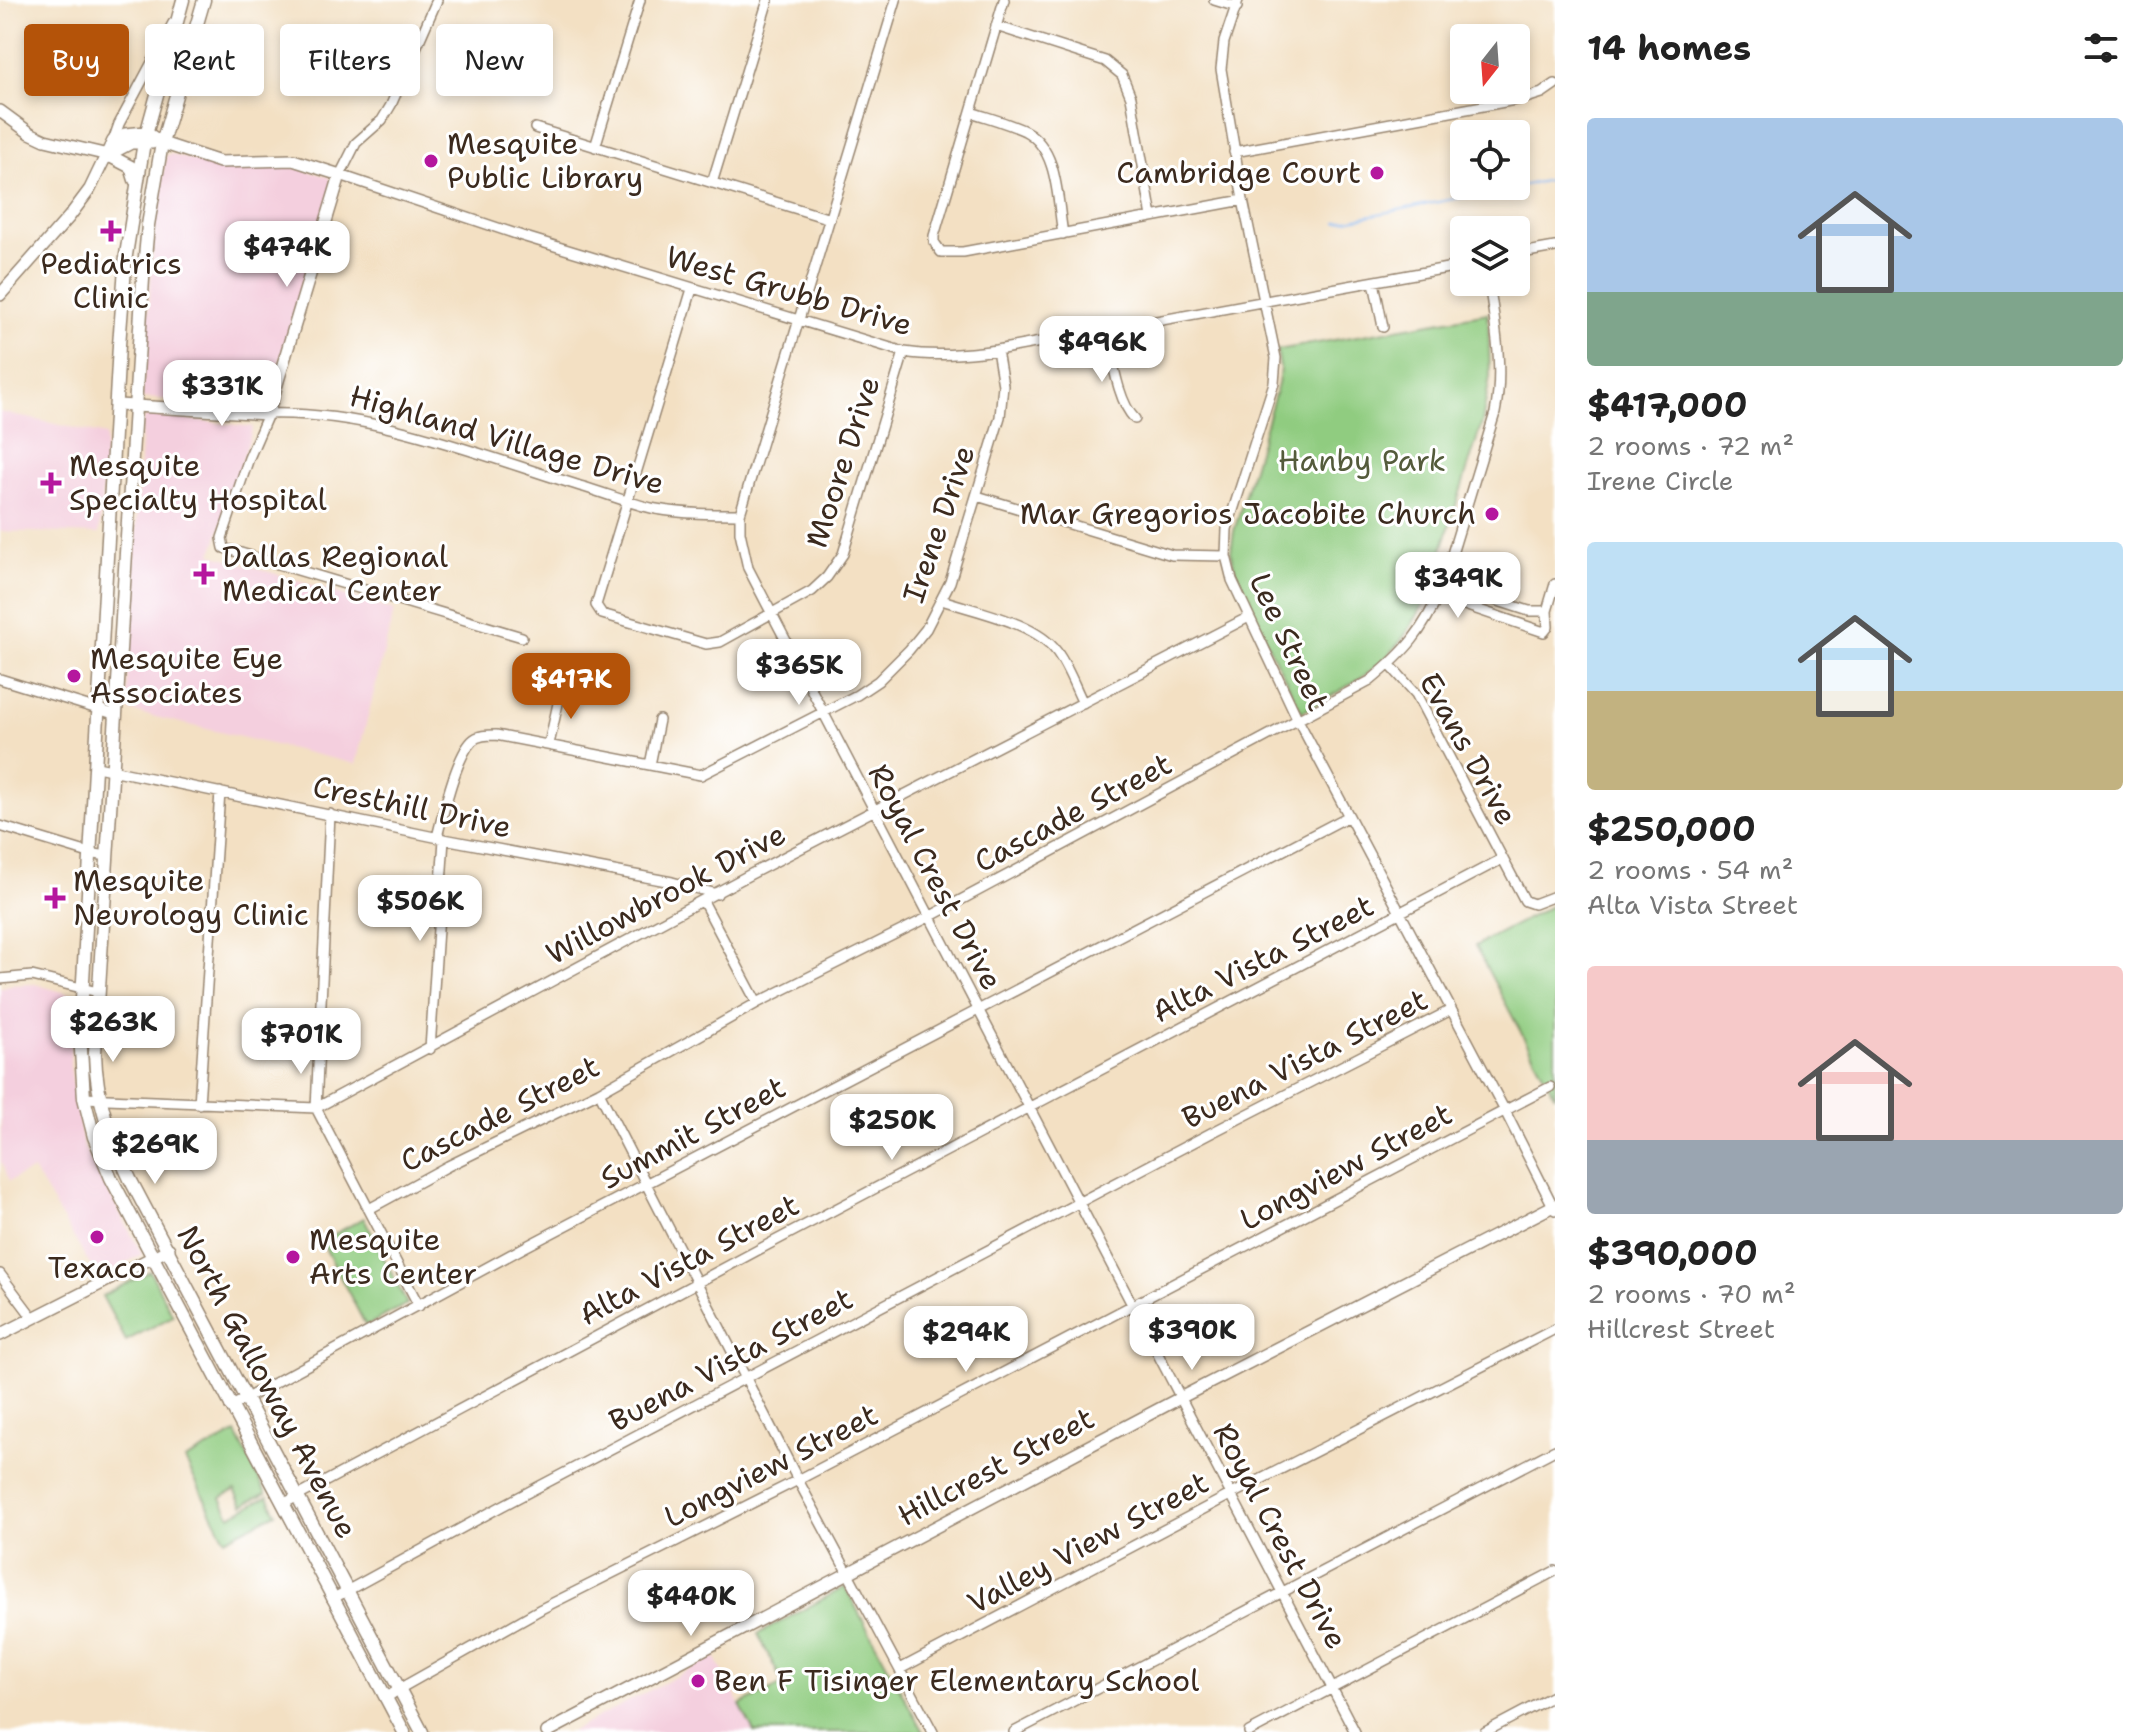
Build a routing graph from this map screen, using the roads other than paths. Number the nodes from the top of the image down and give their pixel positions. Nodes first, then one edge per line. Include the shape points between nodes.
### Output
1 (204, 0) edge
2 (437, 0) edge
3 (640, 0) edge
4 (768, 0) edge
5 (896, 0) edge
6 (1004, 0) edge
7 (1214, 0) edge
8 (1237, 4) edge
9 (182, 5) edge
10 (996, 26) junction
11 (1555, 84) edge
12 (0, 111) edge
13 (971, 112) junction
14 (535, 128) dead end
15 (145, 137) junction
16 (113, 141) junction
17 (162, 143) junction
18 (595, 147) junction
19 (1234, 152) junction
20 (108, 155) junction
21 (340, 175) junction
22 (712, 183) junction
23 (136, 188) junction
24 (1243, 200) junction
25 (1152, 217) junction
26 (830, 219) junction
27 (1063, 234) junction
28 (1555, 247) edge
29 (1530, 251) edge
30 (126, 255) junction
31 (145, 257) junction
32 (1450, 268) edge
33 (1374, 282) junction
34 (692, 289) junction
35 (0, 295) edge
36 (1491, 296) edge
37 (1263, 301) junction
38 (122, 308) junction
39 (799, 320) junction
40 (1383, 327) dead end
41 (1106, 330) junction
42 (138, 347) junction
43 (997, 350) junction
44 (904, 352) junction
45 (118, 405) junction
46 (135, 405) junction
47 (268, 414) junction
48 (1135, 419) dead end
49 (115, 450) junction
50 (131, 474) junction
51 (977, 496) junction
52 (627, 500) junction
53 (740, 514) junction
54 (1226, 556) junction
55 (1443, 583) junction
56 (1555, 584) edge
57 (1438, 596) junction
58 (942, 600) junction
59 (1547, 611) junction
60 (771, 615) junction
61 (1247, 618) junction
62 (522, 637) dead end
63 (103, 664) junction
64 (1390, 665) junction
65 (119, 666) junction
66 (0, 679) edge
67 (561, 690) dead end
68 (1083, 703) junction
69 (100, 710) junction
70 (822, 713) junction
71 (117, 715) junction
72 (659, 720) dead end
73 (1298, 720) junction
74 (549, 744) junction
75 (650, 765) junction
76 (97, 767) junction
77 (113, 770) junction
78 (220, 792) junction
79 (874, 811) junction
80 (330, 814) junction
81 (1349, 816) junction
82 (0, 826) edge
83 (440, 838) junction
84 (89, 853) junction
85 (107, 856) junction
86 (1502, 859) junction
87 (718, 894) junction
88 (1555, 896) edge
89 (703, 901) junction
90 (1400, 914) junction
91 (929, 917) junction
92 (0, 979) edge
93 (81, 988) junction
94 (98, 992) junction
95 (757, 1003) junction
96 (1451, 1010) junction
97 (978, 1011) junction
98 (430, 1049) junction
99 (1550, 1087) dead end
100 (599, 1092) junction
101 (84, 1098) junction
102 (99, 1098) junction
103 (199, 1104) junction
104 (316, 1108) junction
105 (1029, 1109) junction
106 (1505, 1111) junction
107 (646, 1185) junction
108 (1079, 1205) junction
109 (1554, 1207) edge
110 (369, 1209) junction
111 (169, 1249) junction
112 (154, 1256) junction
113 (0, 1274) edge
114 (698, 1283) junction
115 (419, 1306) junction
116 (1133, 1306) junction
117 (33, 1318) junction
118 (1555, 1329) edge
119 (0, 1335) edge
120 (748, 1379) junction
121 (247, 1398) junction
122 (1180, 1398) junction
123 (230, 1407) junction
124 (1555, 1450) edge
125 (798, 1480) junction
126 (1230, 1495) junction
127 (299, 1497) junction
128 (283, 1504) junction
129 (1555, 1571) edge
130 (849, 1572) junction
131 (348, 1592) junction
132 (1282, 1592) junction
133 (332, 1599) junction
134 (900, 1669) junction
135 (399, 1689) junction
136 (1332, 1689) junction
137 (383, 1695) junction
138 (1555, 1695) edge
139 (404, 1732) edge
140 (422, 1732) edge
141 (547, 1732) edge
142 (933, 1732) edge
143 (1014, 1732) edge
144 (1249, 1732) edge
145 (1355, 1732) edge
146 (1485, 1732) edge

1 - 17 main road, North Galloway Avenue
2 - 21 street via 391,105 356,143
3 - 18 street
4 - 22 street
5 - 26 street, Royal Crest Drive
6 - 10 street
7 - 8 street
8 - 19 street, Lee Street via 1222,56
9 - 15 main road, North Galloway Avenue
9 - 16 street
10 - 13 street
10 - 25 street via 1105,61 1122,75 1131,97
11 - 19 street via 1526,98
12 - 20 street via 45,140
13 - 27 street via 1027,132 1044,148
13 - 27 street via 936,228 937,248 951,254
14 - 18 street
15 - 16 street via 125,134
15 - 17 street, West Grubb Drive
15 - 20 street
15 - 23 main road, North Galloway Avenue
16 - 20 street
17 - 21 street, West Grubb Drive via 220,162 293,160
17 - 31 main road, North Galloway Avenue
18 - 22 street
19 - 24 street, Lee Street
20 - 23 main road via 131,167
20 - 35 street via 69,217
21 - 34 street, West Grubb Drive
21 - 47 street
22 - 26 street
23 - 30 main road, North Galloway Avenue
24 - 25 street
24 - 37 street, Lee Street
25 - 27 street
26 - 39 street, Royal Crest Drive
28 - 29 street
30 - 31 main road
30 - 38 main road, North Galloway Avenue
31 - 42 main road, North Galloway Avenue
32 - 33 street, West Grubb Drive
33 - 37 street, West Grubb Drive
33 - 40 street
34 - 39 street, West Grubb Drive
34 - 52 street
36 - 55 street, Cascade Street via 1499,393
37 - 41 street, West Grubb Drive
37 - 54 street, Lee Street via 1276,358 1274,383 1227,529
38 - 42 main road via 135,313
38 - 45 main road, North Galloway Avenue
39 - 44 street, West Grubb Drive
39 - 53 street, Royal Crest Drive
41 - 43 street, West Grubb Drive
41 - 48 street via 1123,399
42 - 46 main road, North Galloway Avenue
43 - 44 street, West Grubb Drive via 961,355
43 - 51 street, Irene Drive via 1003,385 1000,417
44 - 60 street, Moore Drive via 843,554 812,591
45 - 46 street, Highland Village Drive
45 - 49 main road, North Galloway Avenue
46 - 47 street, Highland Village Drive
46 - 50 main road, North Galloway Avenue
47 - 52 street, Highland Village Drive via 305,413 394,429
47 - 62 street via 222,546
49 - 50 main road via 126,458
49 - 63 main road, North Galloway Avenue
50 - 65 main road, North Galloway Avenue
51 - 54 street via 1172,555
51 - 58 street, Irene Drive
52 - 53 street, Highland Village Drive via 653,509
52 - 60 street, Moore Drive via 596,605 602,614 706,644
53 - 60 street, Royal Crest Drive via 748,568
54 - 61 street, Lee Street
55 - 57 street, Cascade Street
55 - 59 street via 1529,611
56 - 59 street
57 - 59 street via 1544,632
57 - 64 street, Cascade Street via 1418,636
58 - 68 street via 1042,637 1058,653
58 - 70 street, Irene Drive via 909,650 878,681
60 - 70 street, Royal Crest Drive
61 - 68 street, Willowbrook Drive
61 - 73 street, Lee Street
63 - 65 main road
63 - 69 main road, North Galloway Avenue
64 - 73 street, Cascade Street via 1355,691
64 - 86 street, Evans Drive via 1416,694
65 - 71 main road, North Galloway Avenue
66 - 69 street
67 - 74 street
68 - 79 street, Willowbrook Drive
69 - 71 street
69 - 76 main road, North Galloway Avenue
70 - 75 street, Irene Drive via 708,773
70 - 79 street, Royal Crest Drive
71 - 77 main road, North Galloway Avenue
72 - 75 street
73 - 81 street, Lee Street
73 - 91 street, Cascade Street
74 - 75 street, Irene Drive
74 - 83 street, Irene Drive via 496,735 473,740 448,795
76 - 77 street, Cresthill Drive
76 - 84 main road, North Galloway Avenue
77 - 78 street, Cresthill Drive
77 - 85 main road, North Galloway Avenue
78 - 80 street, Cresthill Drive
78 - 103 street
79 - 87 street, Willowbrook Drive
79 - 91 street, Royal Crest Drive
80 - 83 street, Cresthill Drive
80 - 104 street
81 - 90 street, Lee Street
81 - 97 street, Summit Street
82 - 84 street
83 - 87 street, Cresthill Drive
83 - 98 street
84 - 85 street
84 - 93 main road, North Galloway Avenue
85 - 94 main road, North Galloway Avenue
86 - 88 street, Evans Drive via 1525,901 1534,904
86 - 90 street, Alta Vista Street
87 - 89 street, Willowbrook Drive
89 - 95 street
89 - 98 street, Willowbrook Drive
90 - 96 street, Lee Street
90 - 105 street, Alta Vista Street
91 - 95 street, Cascade Street
91 - 97 street, Royal Crest Drive
92 - 93 street via 32,976
93 - 94 street
93 - 101 main road, North Galloway Avenue
94 - 102 main road, North Galloway Avenue
95 - 100 street, Cascade Street
96 - 106 street, Lee Street
96 - 108 street, Buena Vista Street
97 - 105 street, Royal Crest Drive
97 - 107 street, Summit Street
98 - 104 street, Willowbrook Drive
99 - 106 street, Longview Street
100 - 107 street
100 - 110 street, Cascade Street
101 - 102 street, Willowbrook Drive
101 - 112 main road, North Galloway Avenue via 111,1178
102 - 103 street, Willowbrook Drive
102 - 111 main road, North Galloway Avenue via 122,1163
103 - 104 street, Willowbrook Drive
104 - 110 street
105 - 108 street, Royal Crest Drive
105 - 114 street, Alta Vista Street
106 - 109 street, Lee Street
106 - 116 street, Longview Street
107 - 114 street
107 - 115 street, Summit Street
108 - 116 street, Royal Crest Drive
108 - 120 street, Buena Vista Street
109 - 122 street, Hillcrest Street
110 - 115 street
111 - 112 street
111 - 121 main road, North Galloway Avenue
112 - 117 street
112 - 123 main road, North Galloway Avenue
113 - 117 street
114 - 120 street
114 - 127 street, Alta Vista Street
115 - 121 street, Summit Street
116 - 122 street, Royal Crest Drive
116 - 125 street, Longview Street
117 - 119 street
118 - 126 street, Valley View Street
120 - 125 street
120 - 131 street, Buena Vista Street
121 - 123 street, Summit Street
121 - 127 main road, North Galloway Avenue
122 - 126 street, Royal Crest Drive
122 - 130 street, Hillcrest Street
123 - 128 main road, North Galloway Avenue
124 - 132 street
125 - 130 street
125 - 135 street, Longview Street via 541,1609
126 - 132 street, Royal Crest Drive
126 - 134 street, Valley View Street
127 - 128 street, Alta Vista Street
127 - 131 main road, North Galloway Avenue
128 - 133 main road, North Galloway Avenue
129 - 136 street
130 - 134 street
130 - 141 street, Hillcrest Street
131 - 133 street, Buena Vista Street
131 - 135 main road, North Galloway Avenue
132 - 136 street, Royal Crest Drive
132 - 143 street
133 - 137 main road, North Galloway Avenue
134 - 142 street
135 - 137 street
135 - 140 main road, North Galloway Avenue
136 - 144 street
136 - 145 street, Royal Crest Drive
137 - 139 main road, North Galloway Avenue
138 - 146 street

